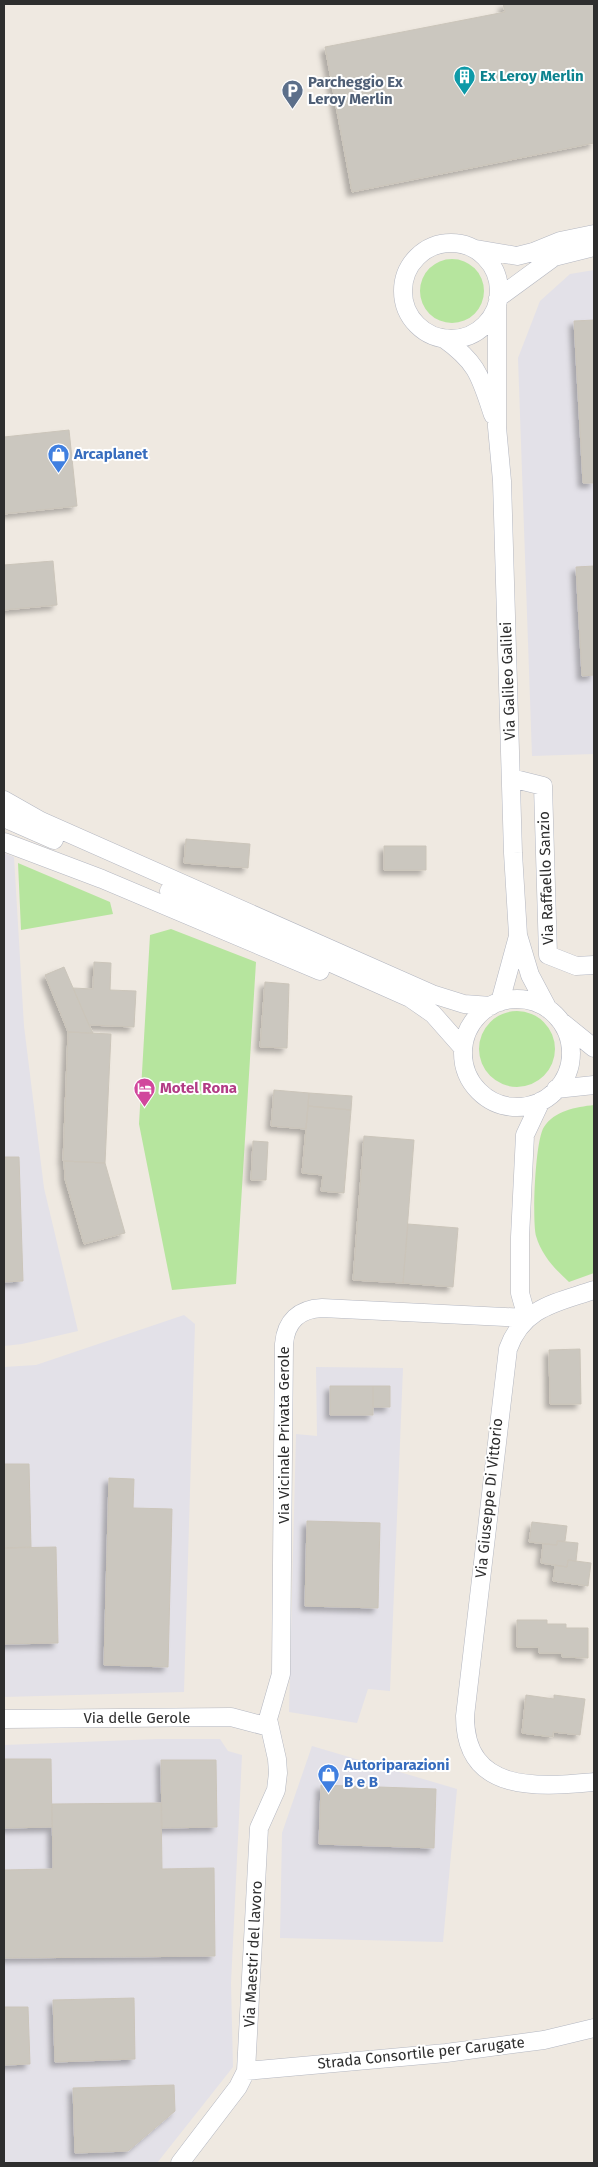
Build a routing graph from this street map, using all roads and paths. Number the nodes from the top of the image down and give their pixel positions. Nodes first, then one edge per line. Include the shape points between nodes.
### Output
1 (594, 234) edge
2 (594, 247) edge
3 (476, 249) junction
4 (498, 302) junction
5 (443, 338) junction
6 (497, 427) junction
7 (511, 778) junction
8 (4, 800) edge
9 (4, 818) edge
10 (4, 842) edge
11 (518, 935) junction
12 (594, 965) edge
13 (496, 1004) junction
14 (553, 1015) junction
15 (594, 1048) edge
16 (463, 1053) junction
17 (594, 1085) edge
18 (556, 1089) junction
19 (541, 1101) junction
20 (500, 1104) junction
21 (525, 1136) junction
22 (594, 1290) edge
23 (527, 1318) junction
24 (4, 1719) edge
25 (269, 1727) junction
26 (594, 1782) edge
27 (594, 2028) edge
28 (246, 2071) junction
29 (180, 2163) edge

1 - 3 street via 517,256
2 - 4 street via 554,257
3 - 4 street via 488,259 496,273
3 - 5 street via 451,242 439,244 417,256 408,268 403,282 407,311 421,329
4 - 5 street via 491,318 476,332 457,339
4 - 6 street, Via Galileo Galilei
5 - 6 street, Via Galileo Galilei via 461,351 480,375
6 - 7 street, Via Galileo Galilei via 502,481
7 - 11 street, Via Galileo Galilei
7 - 12 street, Via Raffaello Sanzio via 543,786 548,955 576,966
8 - 13 street via 42,821 432,994 464,1004
9 - 16 street via 410,998 433,1014
10 - 16 street via 126,888 402,1007
11 - 13 street, Via Galileo Galilei
11 - 14 street, Via Galileo Galilei via 530,975
13 - 14 street via 525,1000
13 - 16 street via 472,1023
14 - 15 street
14 - 18 street via 567,1034 570,1054 567,1073
16 - 20 street via 466,1071 475,1087
17 - 18 street
18 - 19 street
19 - 20 street via 524,1106
19 - 21 street
20 - 21 street via 517,1120
21 - 23 street via 520,1293
22 - 23 street via 552,1304
23 - 25 street, Via Vicinale Privata Gerole via 322,1308 303,1312 287,1327 284,1344 281,1674 278,1691 270,1706
23 - 26 street, Via Giuseppe Di Vittorio via 510,1342 503,1378 467,1685 466,1736 472,1753 489,1771 508,1780 528,1785
24 - 25 street, Via delle Gerole via 231,1717
25 - 28 street, Via Maestri del lavoro via 278,1773 276,1790 259,1828
27 - 28 street, Strada Consortile per Carugate via 544,2040 446,2053
28 - 29 street, Via Maestri del lavoro via 238,2088

